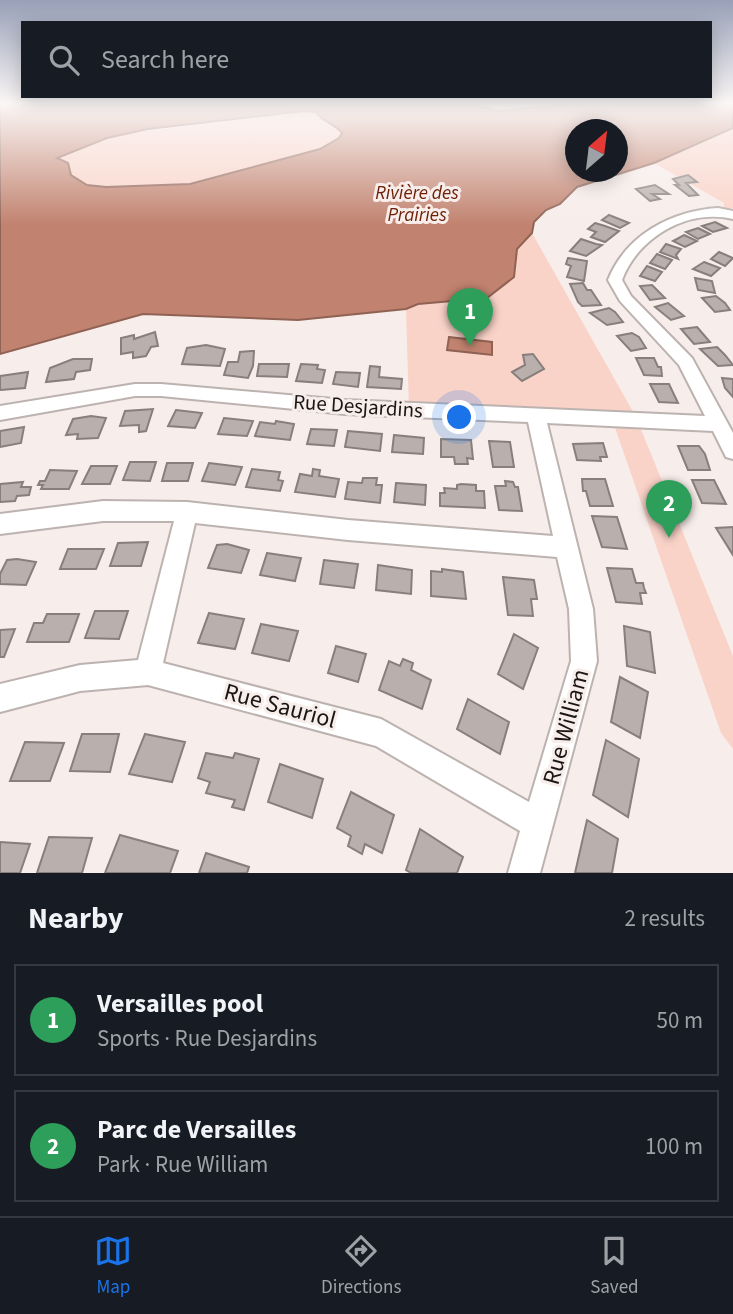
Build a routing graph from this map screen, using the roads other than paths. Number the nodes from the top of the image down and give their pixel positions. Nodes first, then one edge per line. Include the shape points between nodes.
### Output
1 (730, 214) edge
2 (0, 414) edge
3 (536, 415) junction
4 (718, 424) junction
5 (733, 451) edge
6 (187, 512) junction
7 (0, 524) edge
8 (565, 547) junction
9 (148, 672) junction
10 (0, 698) edge
11 (539, 825) junction
12 (524, 873) edge

1 - 4 street via 697,214 653,232 621,263 615,280 625,298 686,362
2 - 3 street, Rue Desjardins via 135,390 161,390 345,407
3 - 4 street, Rue Desjardins
3 - 8 street, Rue William
4 - 5 street
6 - 7 street via 103,511
6 - 8 street
6 - 9 street
8 - 11 street, Rue William via 581,609 584,661
9 - 10 street, Rue Sauriol via 80,678
9 - 11 street, Rue Sauriol via 381,733
11 - 12 street, Rue William

